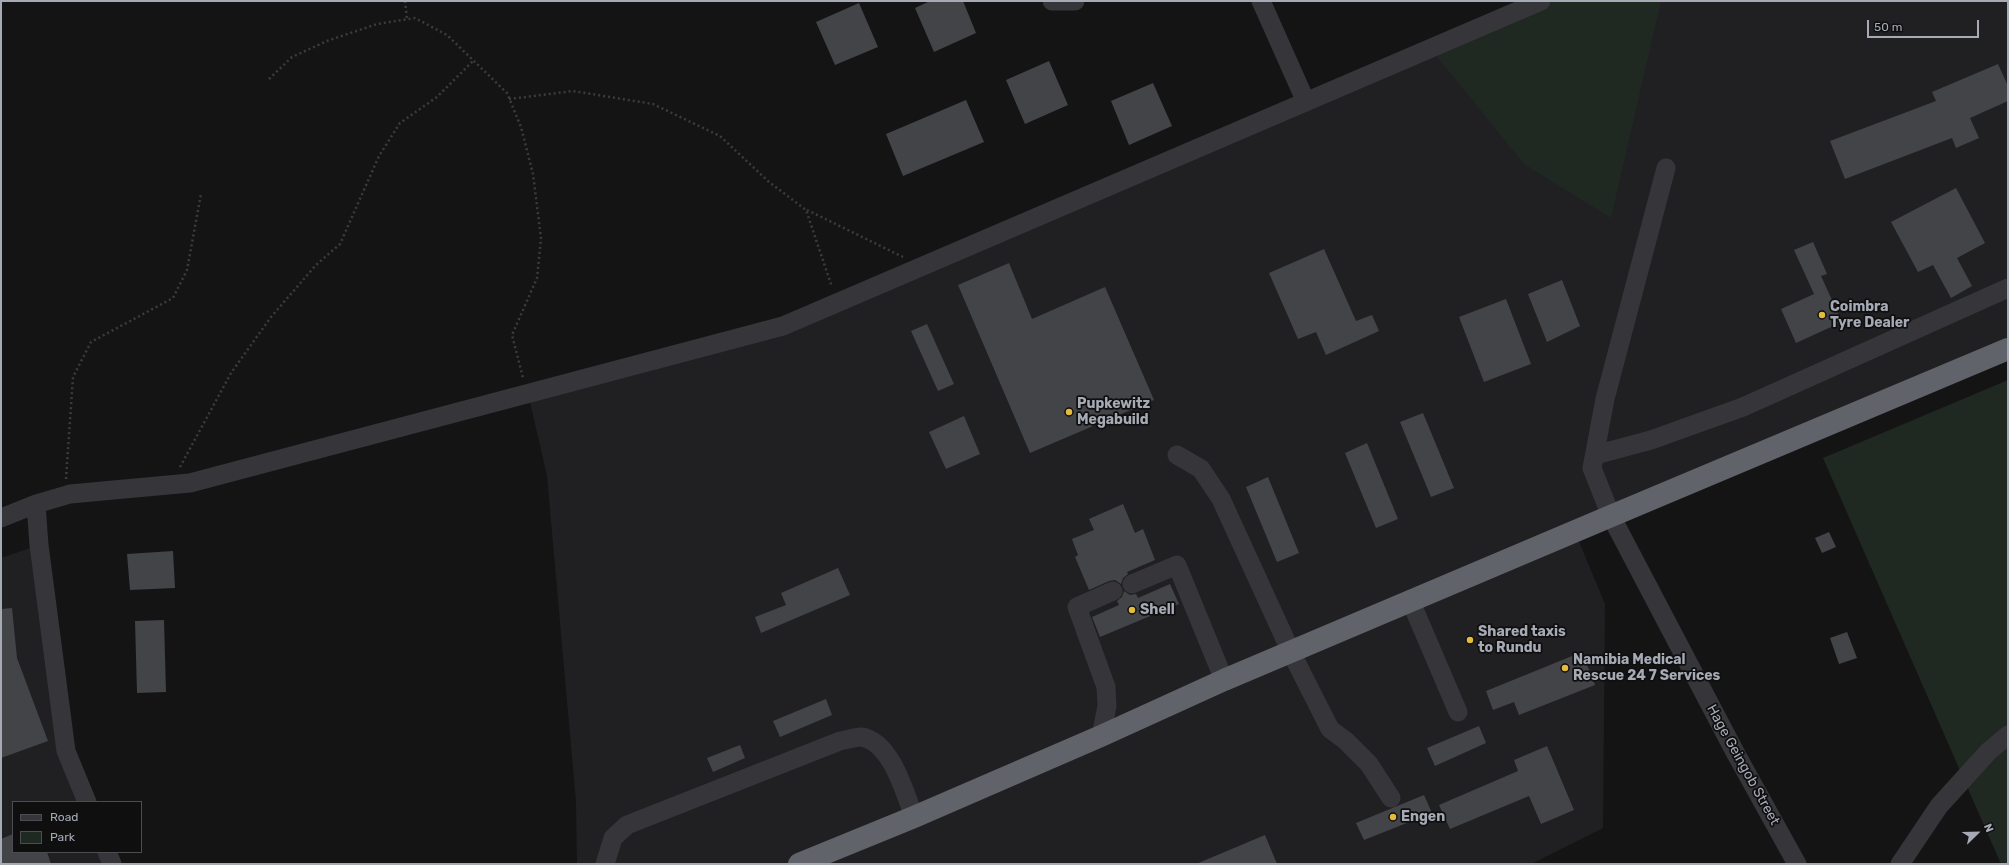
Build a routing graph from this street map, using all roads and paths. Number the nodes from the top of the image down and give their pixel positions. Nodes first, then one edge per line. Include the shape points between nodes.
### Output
1 (405, 1) edge
2 (1052, 1) edge
3 (1075, 1) edge
4 (1261, 1) edge
5 (1541, 1) edge
6 (407, 19) junction
7 (474, 60) junction
8 (269, 79) dead end
9 (509, 99) junction
10 (1306, 102) junction
11 (1666, 168) dead end
12 (201, 194) dead end
13 (806, 210) junction
14 (922, 267) junction
15 (2008, 288) edge
16 (837, 303) junction
17 (2008, 350) edge
18 (528, 394) junction
19 (1177, 455) dead end
20 (1595, 455) junction
21 (171, 485) junction
22 (65, 496) junction
23 (36, 504) junction
24 (1611, 516) junction
25 (1, 518) edge
26 (1132, 584) dead end
27 (1113, 591) dead end
28 (1411, 602) junction
29 (1291, 652) junction
30 (1224, 680) junction
31 (1458, 712) dead end
32 (2008, 735) edge
33 (1101, 736) junction
34 (1391, 798) dead end
35 (87, 801) edge
36 (914, 817) junction
37 (108, 853) edge
38 (112, 864) edge
39 (605, 864) edge
40 (799, 864) edge
41 (1798, 864) edge
42 (1900, 864) edge

1 - 6 path
2 - 3 street
4 - 10 street
5 - 10 street
6 - 7 path via 415,18 446,34
6 - 8 path via 377,24 327,41 292,57
7 - 9 path via 507,93
7 - 21 path via 437,97 400,123 379,156 340,244 316,265 271,317 231,373
9 - 13 path via 573,91 653,104 720,136 769,182
9 - 18 path via 521,127 533,174 541,238 537,278 512,335
10 - 14 street
11 - 20 street, Hage Geingob Street via 1605,399
12 - 22 path via 187,270 173,298 91,342 73,377
13 - 14 path
13 - 16 path
14 - 16 street
15 - 20 street via 1743,407 1651,440
16 - 18 street via 782,326
17 - 24 highway
18 - 21 street via 190,483
19 - 29 street via 1200,469 1221,499
20 - 24 street, Hage Geingob Street via 1592,468
21 - 22 street
22 - 23 street
23 - 25 street
23 - 35 street via 39,546 66,751
24 - 28 highway
24 - 41 street, Hage Geingob Street via 1736,754
26 - 30 street via 1177,565
27 - 33 street via 1077,607 1106,687 1107,706
28 - 29 highway
28 - 31 street
29 - 30 highway
29 - 34 street via 1330,729 1369,764
30 - 33 highway
32 - 42 street via 1988,752 1939,806
33 - 36 highway
36 - 39 street via 898,774 887,755 876,743 861,737 840,741 627,826 613,838
36 - 40 highway
37 - 38 street

